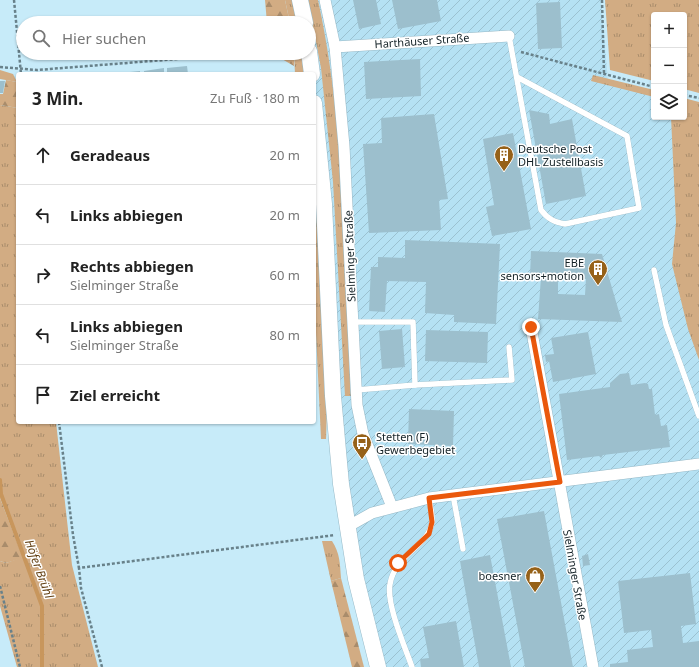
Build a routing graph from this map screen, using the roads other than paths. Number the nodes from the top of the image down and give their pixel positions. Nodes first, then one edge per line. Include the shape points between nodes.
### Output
1 (300, 0) edge
2 (325, 0) edge
3 (303, 16) edge
4 (509, 36) joint
5 (335, 47) junction
6 (310, 60) edge
7 (312, 72) edge
8 (517, 77) junction
9 (316, 123) edge
10 (654, 270) dead end
11 (353, 322) junction
12 (531, 327) dead end
13 (509, 347) dead end
14 (415, 385) junction
15 (356, 390) junction
16 (699, 416) edge
17 (699, 464) edge
18 (560, 482) junction
19 (453, 495) junction
20 (429, 498) junction
21 (392, 507) junction
22 (347, 527) junction
23 (462, 549) dead end
24 (378, 667) edge
25 (412, 667) edge
26 (593, 667) edge

1 - 3 street
2 - 5 street, Sielminger Straße
4 - 5 street, Harthäuser Straße
4 - 8 lane
5 - 11 street, Sielminger Straße via 344,146
6 - 7 street
8 - 8 lane via 542,210 547,218 565,224 639,208 627,136
9 - 22 street, Sielminger Straße via 324,204 333,396
10 - 16 lane via 666,325
11 - 14 lane via 413,322
11 - 15 street, Sielminger Straße
12 - 18 street, Sielminger Straße
13 - 14 lane via 512,380
14 - 15 lane
15 - 21 street, Sielminger Straße via 363,434
17 - 18 street
18 - 19 street
18 - 26 street, Sielminger Straße
19 - 20 street
19 - 23 lane
20 - 21 street
20 - 25 lane via 432,522 429,534 398,563 390,584 389,598
21 - 22 street via 372,513
22 - 24 street, Sielminger Straße via 361,603

